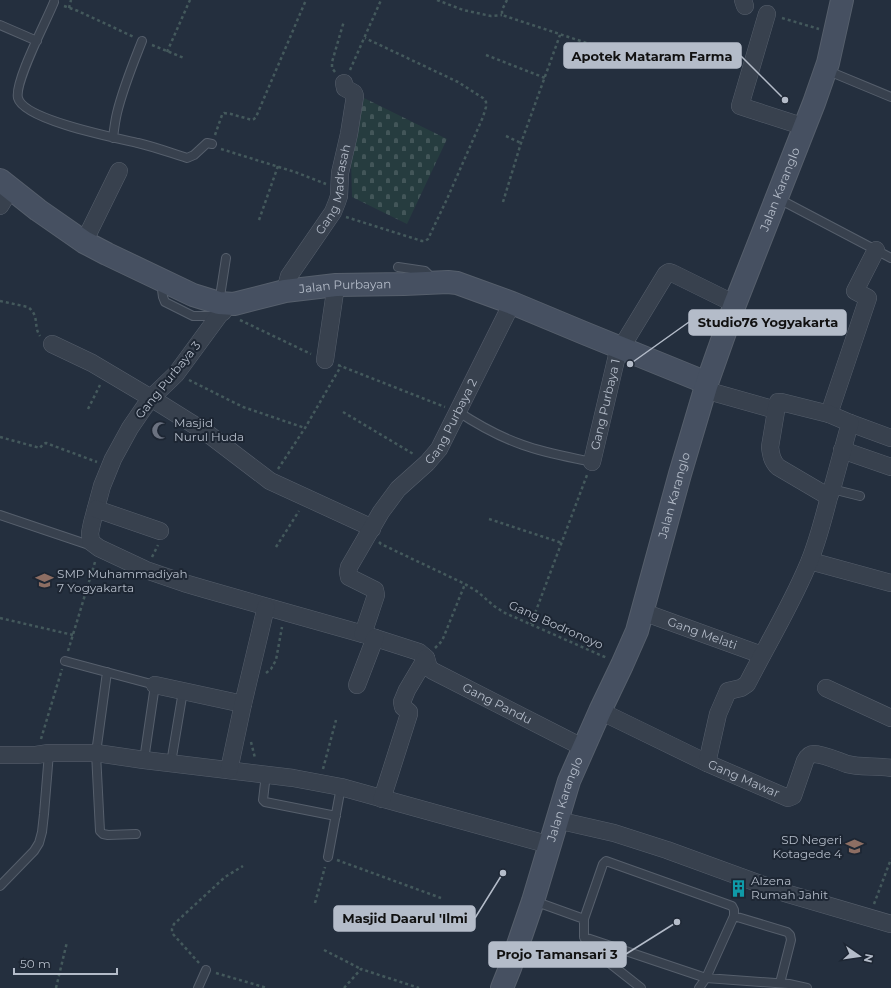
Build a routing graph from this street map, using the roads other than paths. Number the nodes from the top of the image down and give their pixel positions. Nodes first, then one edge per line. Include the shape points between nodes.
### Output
1 (842, 0) edge
2 (54, 2) road end
3 (767, 14) road end
4 (0, 25) edge
5 (37, 41) junction
6 (142, 41) road end
7 (826, 70) junction
8 (344, 83) road end
9 (891, 96) edge
10 (805, 127) junction
11 (113, 138) junction
12 (212, 144) road end
13 (119, 171) dead end
14 (4, 191) edge
15 (777, 198) junction
16 (84, 242) junction
17 (876, 250) junction
18 (226, 258) dead end
19 (891, 258) edge
20 (398, 267) dead end
21 (431, 283) junction
22 (336, 285) junction
23 (285, 291) junction
24 (512, 302) junction
25 (735, 304) junction
26 (222, 308) junction
27 (52, 344) road end
28 (620, 347) junction
29 (325, 360) road end
30 (706, 386) junction
31 (151, 398) junction
32 (776, 410) junction
33 (457, 412) junction
34 (828, 414) junction
35 (850, 423) junction
36 (891, 438) edge
37 (842, 450) junction
38 (592, 462) joint
39 (891, 467) edge
40 (831, 493) junction
41 (860, 496) dead end
42 (96, 509) junction
43 (0, 515) edge
44 (372, 529) junction
45 (160, 536) road end
46 (99, 548) junction
47 (810, 561) junction
48 (891, 582) edge
49 (266, 607) junction
50 (643, 612) junction
51 (369, 636) junction
52 (423, 655) junction
53 (762, 655) junction
54 (65, 661) dead end
55 (107, 672) junction
56 (357, 685) dead end
57 (154, 686) junction
58 (826, 688) dead end
59 (183, 691) junction
60 (243, 704) junction
61 (600, 711) junction
62 (891, 718) edge
63 (584, 748) junction
64 (49, 753) junction
65 (96, 753) junction
66 (0, 755) edge
67 (144, 760) junction
68 (171, 763) junction
69 (707, 763) junction
70 (889, 764) edge
71 (229, 770) junction
72 (266, 774) junction
73 (342, 788) junction
74 (382, 799) junction
75 (336, 816) junction
76 (557, 820) junction
77 (136, 834) dead end
78 (550, 845) junction
79 (328, 857) road end
80 (0, 886) edge
81 (533, 901) junction
82 (734, 916) junction
83 (584, 919) junction
84 (891, 924) edge
85 (584, 937) junction
86 (206, 970) road end
87 (706, 978) junction
88 (780, 983) junction
89 (198, 988) edge
90 (502, 988) edge
91 (641, 988) edge
92 (699, 988) edge
93 (807, 988) edge

1 - 7 street, Jalan Karanglo
2 - 5 lane
3 - 10 street via 740,106
4 - 5 lane
5 - 11 lane via 18,89 18,99 23,106 66,125
6 - 11 lane via 121,98
7 - 9 lane
7 - 10 street, Jalan Karanglo
8 - 23 street, Gang Madrasah via 345,88 355,96 337,202 333,212 289,276
10 - 15 street, Jalan Karanglo
11 - 12 lane via 187,158 208,143
13 - 16 street
14 - 16 street, Jalan Purbayan via 38,210
15 - 17 lane
15 - 25 street, Jalan Karanglo
16 - 26 street, Jalan Purbayan
17 - 19 lane
17 - 34 street via 855,291 867,299
18 - 26 lane
20 - 21 lane via 425,271
21 - 22 street, Jalan Purbayan
21 - 24 street, Jalan Purbayan via 457,283
22 - 23 street, Jalan Purbayan
22 - 29 street
23 - 26 street, Jalan Purbayan
24 - 28 street, Jalan Purbayan
24 - 33 street, Gang Purbaya 2
25 - 28 street, Gang Purbaya 1 via 669,272
25 - 30 street, Jalan Karanglo
26 - 31 street, Gang Purbaya 3 via 176,374
27 - 31 street via 92,363
28 - 30 street, Jalan Purbayan
28 - 38 street, Gang Purbaya 1
30 - 32 street
30 - 50 street, Jalan Karanglo
31 - 42 street, Gang Purbaya 3 via 113,459
31 - 44 street via 207,433 270,481
32 - 34 street via 778,402 781,402
32 - 40 street via 770,446 774,463
33 - 38 lane via 472,422 522,445
33 - 44 street, Gang Purbaya 2 via 439,448 427,463 398,489
34 - 35 street
35 - 36 street
35 - 37 street
37 - 39 street
37 - 40 street
40 - 41 lane
40 - 47 street
42 - 45 street
42 - 46 street, Gang Purbaya 3 via 90,533 91,542
43 - 46 lane
44 - 51 street, Gang Purbaya 2 via 348,572 349,578 376,592
46 - 49 street via 146,570
47 - 48 street
47 - 53 street
49 - 51 street
49 - 60 street
50 - 53 street, Gang Melati
50 - 61 street, Jalan Karanglo via 637,631
51 - 52 street
51 - 56 street
52 - 63 street, Gang Pandu via 433,672
52 - 74 street via 402,702 409,714
53 - 69 street via 747,684 728,691 718,714
54 - 55 lane
55 - 57 lane
55 - 65 lane
57 - 59 street
57 - 67 lane
58 - 62 street
59 - 60 street
59 - 68 lane
60 - 71 street
61 - 63 street, Jalan Karanglo
61 - 69 street, Gang Mawar
63 - 76 street, Jalan Karanglo via 569,781
64 - 65 street
64 - 66 street
64 - 80 lane via 39,843
65 - 67 street
65 - 77 lane via 100,831 108,835
67 - 68 street
68 - 71 street
69 - 70 street, Gang Mawar via 788,798 793,796 805,761 810,754 859,766
71 - 72 street
72 - 73 street
72 - 75 lane via 263,800 265,802
73 - 74 street
73 - 75 lane
74 - 78 street
75 - 79 lane
76 - 78 street, Jalan Karanglo
76 - 84 street via 620,835 785,893
78 - 81 street, Jalan Karanglo
81 - 83 lane
81 - 90 street, Jalan Karanglo
82 - 83 lane via 732,906 606,861
82 - 87 lane
82 - 88 lane via 790,935
83 - 85 lane
85 - 87 lane
85 - 91 lane via 588,946
86 - 89 lane
87 - 88 lane
87 - 92 lane
88 - 93 lane

